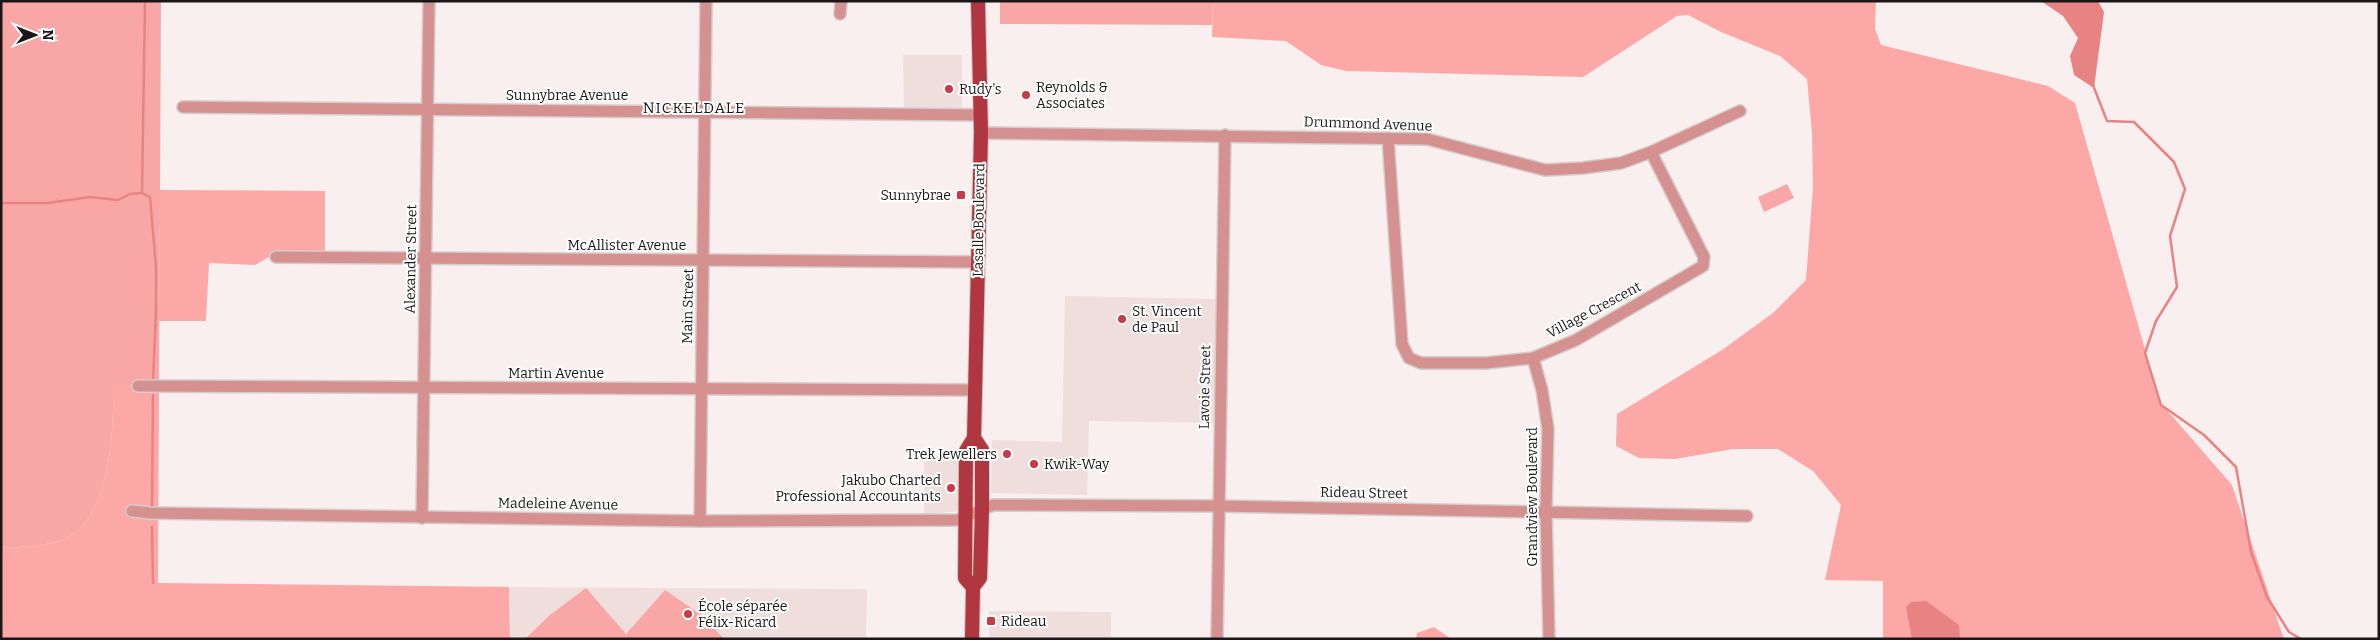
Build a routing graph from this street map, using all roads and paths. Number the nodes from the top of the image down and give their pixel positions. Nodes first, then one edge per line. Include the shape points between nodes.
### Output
1 (430, 1) edge
2 (706, 1) edge
3 (841, 1) edge
4 (978, 1) edge
5 (840, 14) dead end
6 (183, 106) dead end
7 (428, 108) junction
8 (1740, 110) dead end
9 (705, 111) junction
10 (981, 115) junction
11 (981, 133) junction
12 (1225, 135) junction
13 (1388, 138) junction
14 (1651, 152) junction
15 (276, 257) dead end
16 (426, 258) junction
17 (703, 260) junction
18 (978, 262) junction
19 (1532, 358) junction
20 (138, 386) dead end
21 (423, 387) junction
22 (702, 389) junction
23 (975, 390) junction
24 (974, 438) junction
25 (1218, 506) junction
26 (982, 510) junction
27 (132, 511) dead end
28 (1546, 512) junction
29 (1747, 516) dead end
30 (965, 517) junction
31 (422, 518) junction
32 (700, 521) junction
33 (973, 586) junction
34 (972, 639) edge
35 (1216, 639) edge
36 (1549, 639) edge

1 - 7 street, Alexander Street
2 - 9 street, Main Street
3 - 5 street
4 - 10 main road, Lasalle Boulevard
6 - 7 street, Sunnybrae Avenue
7 - 9 street, Sunnybrae Avenue
7 - 16 street, Alexander Street
8 - 14 street, Drummond Avenue
9 - 10 street, Sunnybrae Avenue
9 - 17 street, Main Street
10 - 11 main road, Lasalle Boulevard
11 - 12 street, Drummond Avenue
11 - 18 main road, Lasalle Boulevard
12 - 13 street, Drummond Avenue
12 - 25 street, Lavoie Street
13 - 14 street, Drummond Avenue via 1427,139 1545,170 1621,163
13 - 19 street, Village Crescent via 1402,344 1409,358 1421,363 1486,363
14 - 19 street, Village Crescent via 1704,258 1702,266 1576,340
15 - 16 street, McAllister Avenue
16 - 17 street, McAllister Avenue
16 - 21 street, Alexander Street
17 - 18 street, McAllister Avenue
17 - 22 street, Main Street
18 - 23 main road, Lasalle Boulevard
19 - 28 street, Grandview Boulevard via 1542,390 1548,428
20 - 21 street, Martin Avenue
21 - 22 street, Martin Avenue
21 - 31 street, Alexander Street
22 - 23 street, Martin Avenue
22 - 32 street, Main Street
23 - 24 main road, Lasalle Boulevard
24 - 26 main road, Lasalle Boulevard via 982,450
24 - 30 main road, Lasalle Boulevard via 966,451
25 - 26 street, Rideau Street via 993,505
25 - 28 street, Rideau Street
25 - 35 street, Lavoie Street
26 - 30 street, Madeleine Avenue
26 - 33 main road, Lasalle Boulevard via 980,578
27 - 31 street, Madeleine Avenue
28 - 29 street, Rideau Street
28 - 36 street, Grandview Boulevard
30 - 32 street, Madeleine Avenue via 958,520
30 - 33 main road, Lasalle Boulevard via 965,578
31 - 32 street, Madeleine Avenue
33 - 34 main road, Lasalle Boulevard

